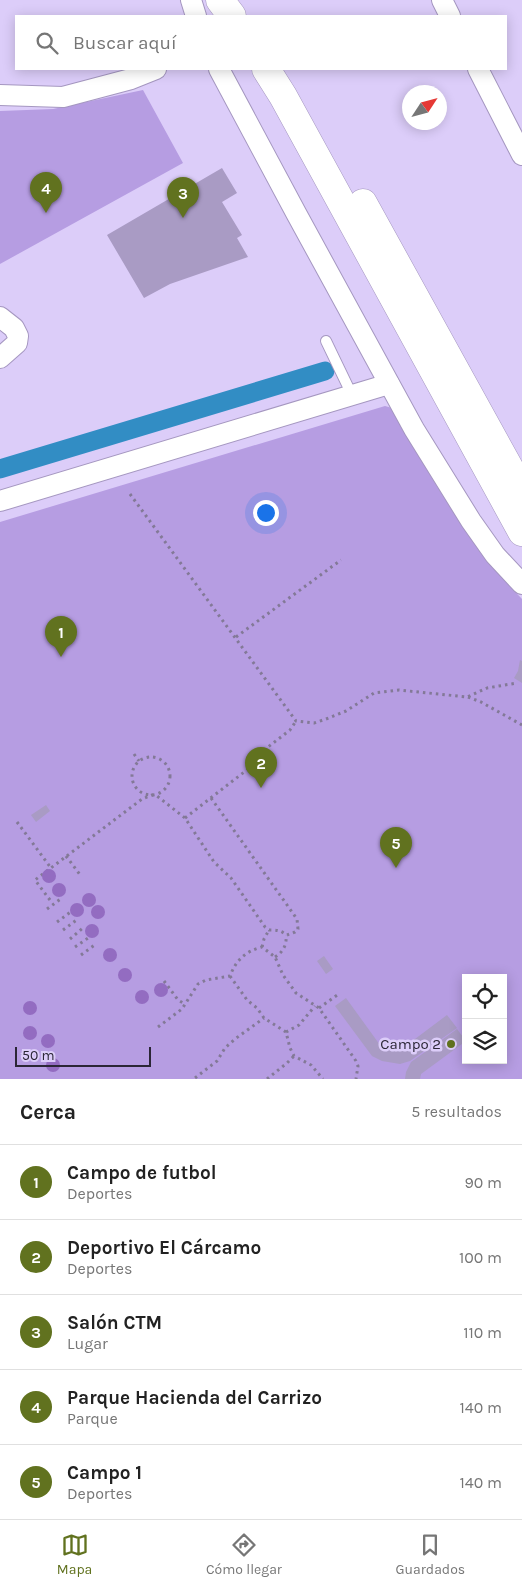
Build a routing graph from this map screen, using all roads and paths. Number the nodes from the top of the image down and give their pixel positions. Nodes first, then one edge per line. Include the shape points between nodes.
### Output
1 (191, 0) edge
2 (220, 0) edge
3 (242, 0) edge
4 (442, 0) edge
5 (196, 15) edge
6 (231, 15) edge
7 (252, 15) edge
8 (450, 15) edge
9 (154, 70) edge
10 (221, 70) edge
11 (267, 70) edge
12 (287, 70) edge
13 (479, 70) edge
14 (0, 95) edge
15 (522, 154) edge
16 (0, 317) edge
17 (326, 341) dead end
18 (0, 358) edge
19 (389, 384) junction
20 (352, 395) junction
21 (522, 491) edge
22 (130, 494) dead end
23 (0, 500) edge
24 (522, 532) edge
25 (341, 560) dead end
26 (522, 584) edge
27 (236, 637) junction
28 (517, 683) dead end
29 (467, 697) junction
30 (296, 721) junction
31 (522, 725) edge
32 (134, 754) dead end
33 (139, 761) junction
34 (152, 795) junction
35 (211, 798) junction
36 (185, 818) junction
37 (17, 822) dead end
38 (66, 856) junction
39 (51, 868) junction
40 (81, 876) dead end
41 (62, 898) dead end
42 (50, 900) dead end
43 (47, 908) dead end
44 (72, 911) dead end
45 (78, 919) dead end
46 (57, 922) dead end
47 (84, 927) dead end
48 (64, 930) dead end
49 (269, 930) junction
50 (286, 935) junction
51 (90, 936) dead end
52 (70, 938) dead end
53 (96, 944) dead end
54 (75, 947) dead end
55 (262, 947) junction
56 (81, 955) dead end
57 (275, 957) junction
58 (230, 976) junction
59 (164, 981) dead end
60 (340, 993) dead end
61 (185, 1004) junction
62 (315, 1006) junction
63 (319, 1008) junction
64 (264, 1018) junction
65 (158, 1027) dead end
66 (286, 1032) junction
67 (294, 1056) junction
68 (195, 1078) edge
69 (267, 1079) edge
70 (323, 1079) edge
71 (356, 1079) edge

1 - 5 street
2 - 6 main road
3 - 7 main road
4 - 8 street
9 - 14 street via 63,97
10 - 19 street
11 - 24 main road
12 - 21 main road via 340,160
13 - 15 street
16 - 18 street via 14,328 18,336 17,342
17 - 20 lane
19 - 20 street
19 - 26 street via 471,521 495,555
20 - 23 street
22 - 27 path
25 - 27 path
27 - 30 path
28 - 29 path via 487,688
29 - 30 path via 406,690 374,693 326,719 314,723
29 - 31 path
30 - 35 path via 248,769
32 - 33 path
33 - 34 path via 133,769 133,781 140,792
33 - 34 path via 153,757 168,767 168,785
34 - 36 path via 162,798
34 - 38 path via 142,799
35 - 36 path
35 - 50 path via 297,920 298,928
36 - 49 path via 214,862 231,878
37 - 39 path
38 - 39 path
38 - 40 path
39 - 42 path via 35,880
41 - 43 path
44 - 46 path
45 - 48 path
47 - 52 path
49 - 50 path
49 - 55 path
50 - 57 path via 283,950
51 - 54 path
53 - 56 path
55 - 57 path
55 - 58 path via 239,959
57 - 62 path via 296,993
58 - 61 path via 202,981
58 - 64 path
59 - 61 path
60 - 63 path
61 - 65 path
62 - 63 path
62 - 66 path via 299,1025
63 - 71 path via 356,1060
64 - 66 path
64 - 68 path via 235,1039 217,1061
66 - 67 path
67 - 69 path
67 - 70 path via 311,1065

